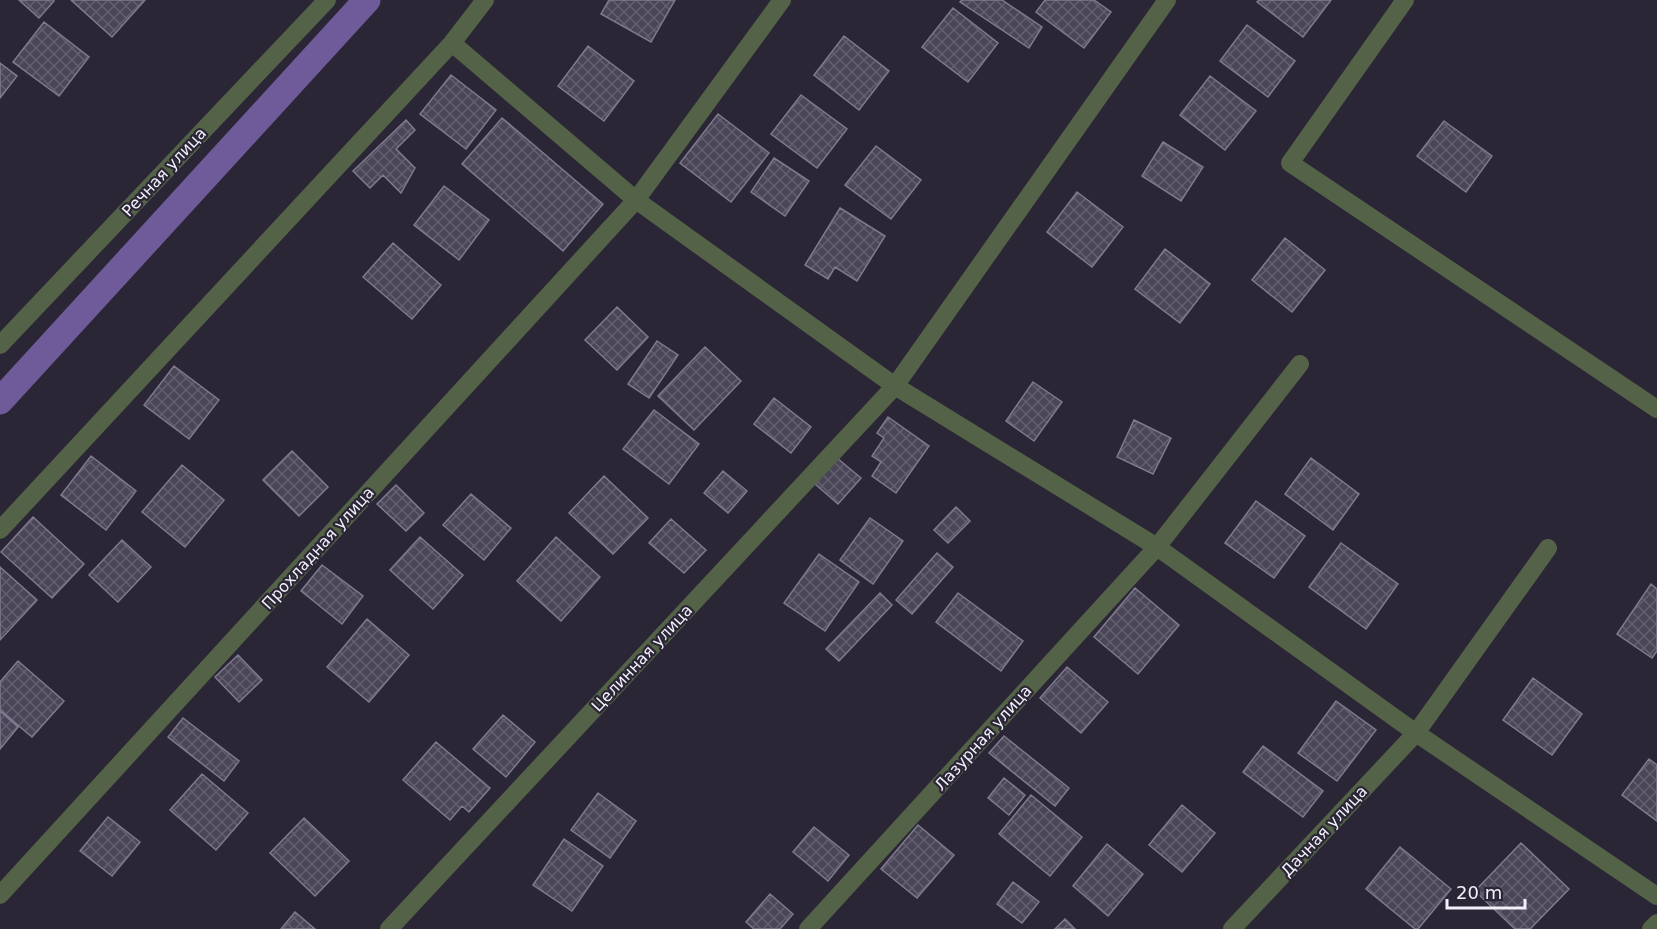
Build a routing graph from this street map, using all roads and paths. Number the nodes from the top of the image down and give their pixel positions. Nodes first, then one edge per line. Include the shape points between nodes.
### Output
1 (327, 0) edge
2 (485, 0) edge
3 (783, 0) edge
4 (1167, 0) edge
5 (1405, 0) edge
6 (452, 43) junction
7 (636, 200) junction
8 (0, 345) edge
9 (1299, 364) dead end
10 (895, 386) junction
11 (1657, 409) edge
12 (0, 530) edge
13 (1157, 547) junction
14 (1548, 548) dead end
15 (1416, 733) junction
16 (0, 895) edge
17 (1657, 896) edge
18 (1657, 923) edge
19 (389, 929) edge
20 (808, 929) edge
21 (1232, 929) edge
22 (1651, 929) edge

1 - 8 street, Речная улица
2 - 6 street
3 - 7 street, Прохладная улица
4 - 10 street, Целинная улица
5 - 11 street via 1290,163
6 - 7 street
6 - 12 street
7 - 10 street
7 - 16 street, Прохладная улица
9 - 13 street, Лазурная улица
10 - 13 street
10 - 19 street, Целинная улица
13 - 15 street
13 - 20 street, Лазурная улица
14 - 15 street, Дачная улица
15 - 17 street
15 - 21 street, Дачная улица
18 - 22 street

